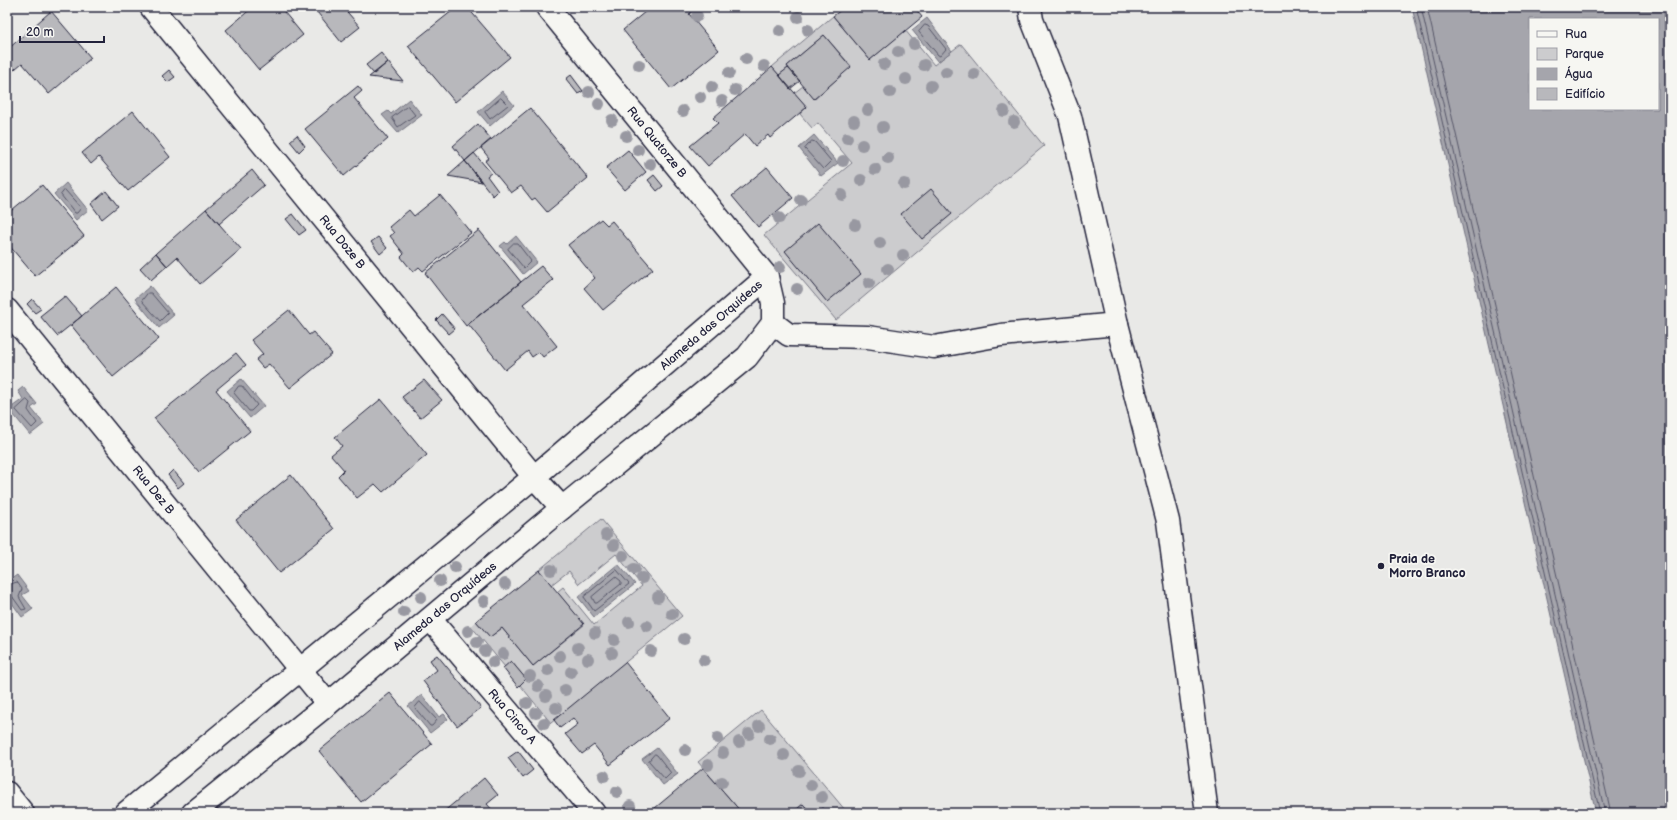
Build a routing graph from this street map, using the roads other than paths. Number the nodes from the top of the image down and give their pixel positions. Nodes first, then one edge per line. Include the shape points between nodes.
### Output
1 (151, 7) edge
2 (547, 7) edge
3 (1030, 7) edge
4 (767, 278) junction
5 (7, 310) edge
6 (773, 323) junction
7 (1117, 324) junction
8 (534, 476) junction
9 (562, 508) junction
10 (431, 620) junction
11 (300, 668) junction
12 (328, 704) junction
13 (7, 793) edge
14 (197, 812) edge
15 (23, 813) edge
16 (126, 813) edge
17 (594, 813) edge
18 (1207, 813) edge

1 - 8 street, Rua Doze B
2 - 4 street, Rua Quatorze B
3 - 7 street via 1032,20 1070,116
4 - 6 street, Alameda das Orquídeas via 773,303
4 - 8 street, Alameda das Orquídeas
5 - 11 street, Rua Dez B
6 - 7 street via 789,335 868,337 934,347 1001,335
6 - 9 street, Alameda das Orquídeas via 747,357
7 - 18 street via 1168,521
8 - 9 street
8 - 11 street, Alameda das Orquídeas
9 - 10 street, Alameda das Orquídeas
10 - 12 street, Alameda das Orquídeas
10 - 17 street, Rua Cinco A
11 - 12 street
11 - 16 street, Alameda das Orquídeas
12 - 14 street, Alameda das Orquídeas
13 - 15 street

